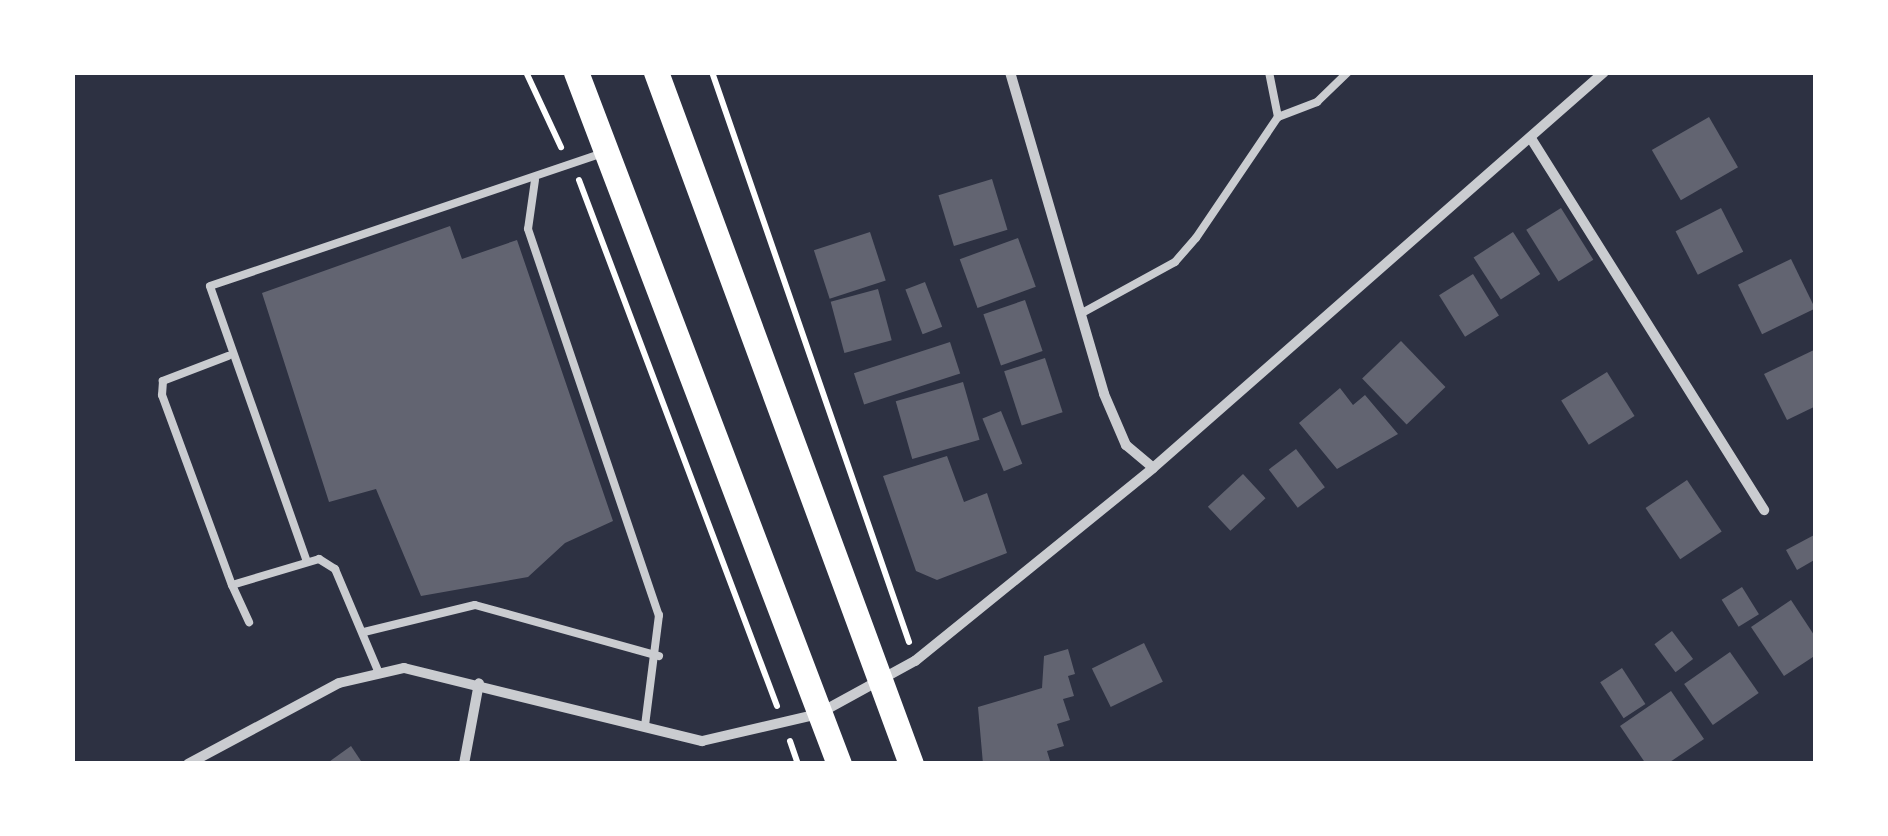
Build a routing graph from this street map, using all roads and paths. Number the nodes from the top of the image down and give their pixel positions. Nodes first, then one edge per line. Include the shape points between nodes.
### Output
1 (526, 72) edge
2 (576, 72) edge
3 (656, 72) edge
4 (712, 72) edge
5 (1010, 72) edge
6 (1270, 72) edge
7 (1348, 72) edge
8 (1604, 72) edge
9 (1278, 116) junction
10 (1532, 140) junction
11 (606, 152) junction
12 (573, 166) junction
13 (535, 180) junction
14 (1082, 313) junction
15 (228, 356) junction
16 (1154, 468) junction
17 (1764, 510) dead end
18 (306, 559) junction
19 (232, 584) junction
20 (248, 622) dead end
21 (364, 632) junction
22 (659, 656) junction
23 (915, 661) junction
24 (379, 673) junction
25 (880, 681) junction
26 (480, 683) junction
27 (818, 714) junction
28 (646, 726) junction
29 (785, 727) junction
30 (188, 764) edge
31 (464, 764) edge
32 (798, 764) edge
33 (839, 764) edge
34 (911, 764) edge

1 - 12 path
2 - 11 main road
3 - 25 main road
4 - 23 path
5 - 14 street
6 - 9 lane
7 - 9 lane via 1317,102
8 - 10 street
9 - 14 lane via 1175,262
10 - 16 street
10 - 17 street
11 - 12 lane
11 - 27 main road
12 - 13 lane
12 - 29 path
13 - 15 lane via 210,286
13 - 22 lane via 528,229 648,566
14 - 16 street via 1126,446
15 - 18 lane
15 - 19 lane via 164,381 162,395
16 - 23 street
18 - 19 lane
18 - 21 lane via 335,570
19 - 20 lane
21 - 22 lane via 475,604
21 - 24 lane
22 - 28 lane
23 - 25 street
24 - 26 street via 434,669
24 - 30 street via 340,683
25 - 27 street
25 - 34 main road
26 - 28 street
26 - 31 street
27 - 29 street
27 - 33 main road
28 - 29 street via 714,742
29 - 32 path

